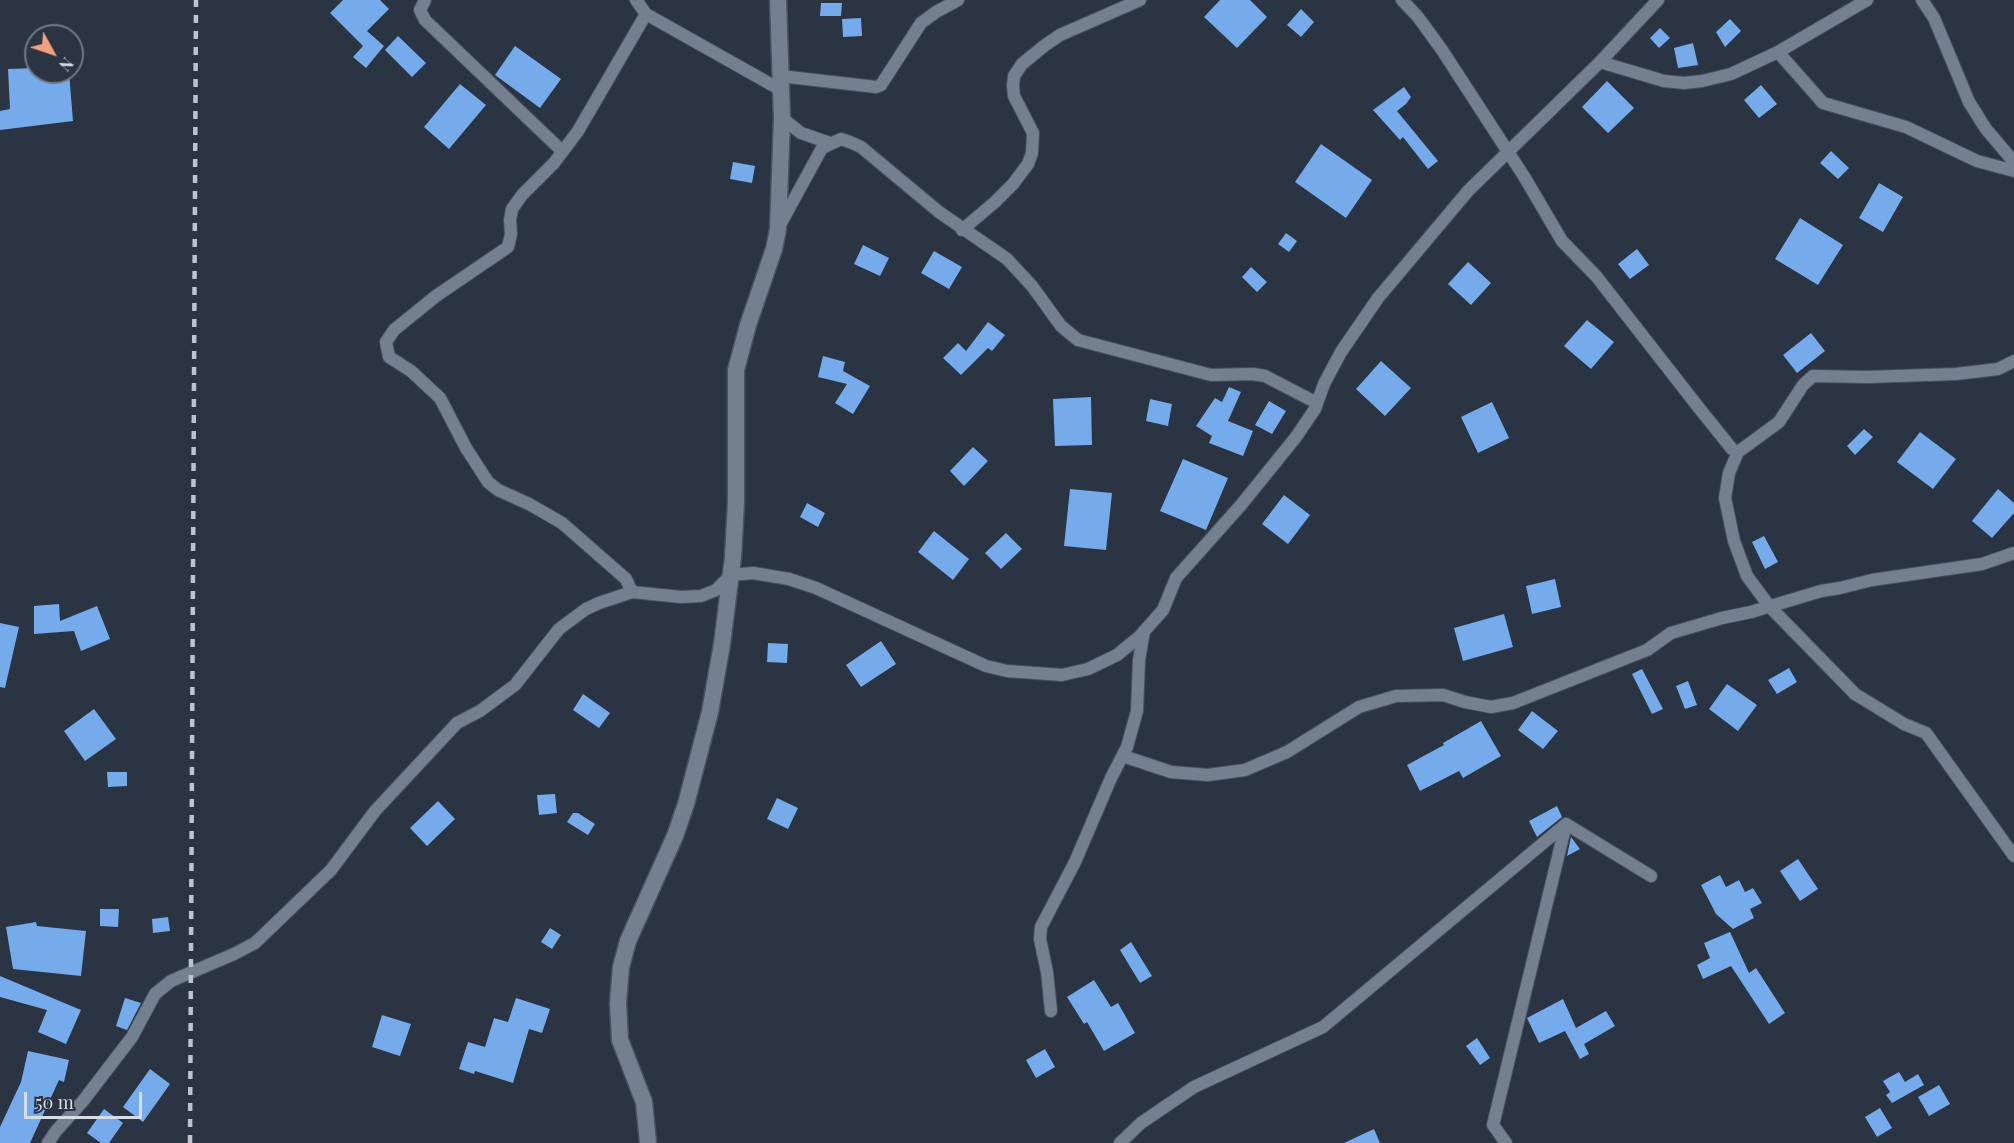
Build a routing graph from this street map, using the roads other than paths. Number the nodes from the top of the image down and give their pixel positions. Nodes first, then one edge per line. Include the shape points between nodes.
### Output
1 (425, 0) edge
2 (636, 0) edge
3 (778, 0) edge
4 (958, 0) edge
5 (1140, 0) edge
6 (1402, 0) edge
7 (1658, 0) edge
8 (1867, 0) edge
9 (1922, 0) edge
10 (646, 14) junction
11 (1778, 52) junction
12 (1600, 62) junction
13 (780, 83) junction
14 (782, 118) junction
15 (830, 143) junction
16 (562, 151) junction
17 (1508, 151) junction
18 (2014, 162) edge
19 (2014, 171) edge
20 (778, 229) junction
21 (963, 230) junction
22 (2014, 361) edge
23 (1317, 403) junction
24 (1738, 452) junction
25 (2014, 553) edge
26 (731, 574) junction
27 (632, 592) junction
28 (1770, 606) junction
29 (1144, 631) junction
30 (1123, 756) junction
31 (1566, 824) junction
32 (2014, 856) edge
33 (1651, 876) dead end
34 (1051, 1011) dead end
35 (48, 1143) edge
36 (648, 1143) edge
37 (1120, 1143) edge
38 (1506, 1143) edge

1 - 16 street via 420,10 425,20
2 - 10 street
3 - 13 street
4 - 13 street via 921,23 881,85
5 - 21 street via 1060,35 1022,64 1014,76 1014,96 1033,133 1032,153 1013,184
6 - 17 street via 1442,50
7 - 12 street
8 - 11 street
9 - 18 street via 1934,18 1969,102
10 - 13 street
10 - 16 street via 578,131
11 - 12 street via 1731,74 1684,83
11 - 19 street via 1823,103 1906,127 1977,161
12 - 17 street
13 - 14 street
14 - 15 street via 801,133
14 - 20 street
15 - 20 street via 822,148
15 - 21 street via 841,140 861,147
16 - 27 street via 512,209 508,247 394,330 386,349 389,357 440,398 488,482 562,523 626,579
17 - 23 street via 1468,191 1378,298 1341,352
17 - 24 street via 1562,240 1596,276 1698,408
20 - 26 street via 736,369
21 - 23 street via 1018,269 1061,326 1078,340 1211,375 1265,376
22 - 24 street via 1998,369 1956,374 1813,376 1779,422
23 - 29 street via 1289,446 1176,578 1163,610
24 - 28 street via 1725,498 1734,541 1747,576
25 - 28 street via 1982,564 1872,580
26 - 27 street via 716,590 701,596
26 - 29 street via 753,573 809,586 986,666 1007,671 1062,675 1088,669 1117,656
26 - 36 street via 710,712 686,804 627,941 621,967 620,1040 644,1102
27 - 35 street via 586,609 559,629 515,685 457,723 375,811 331,870 255,943 171,981 155,993 132,1037
28 - 30 street via 1671,633 1647,650 1512,703 1491,707 1428,694 1396,696 1359,707 1287,752 1245,770 1208,775 1171,772
28 - 32 street via 1854,694 1926,733
29 - 30 street via 1137,711
30 - 34 street via 1041,927
31 - 33 street
31 - 37 street via 1323,1027 1194,1087 1141,1123
31 - 38 street via 1493,1125

